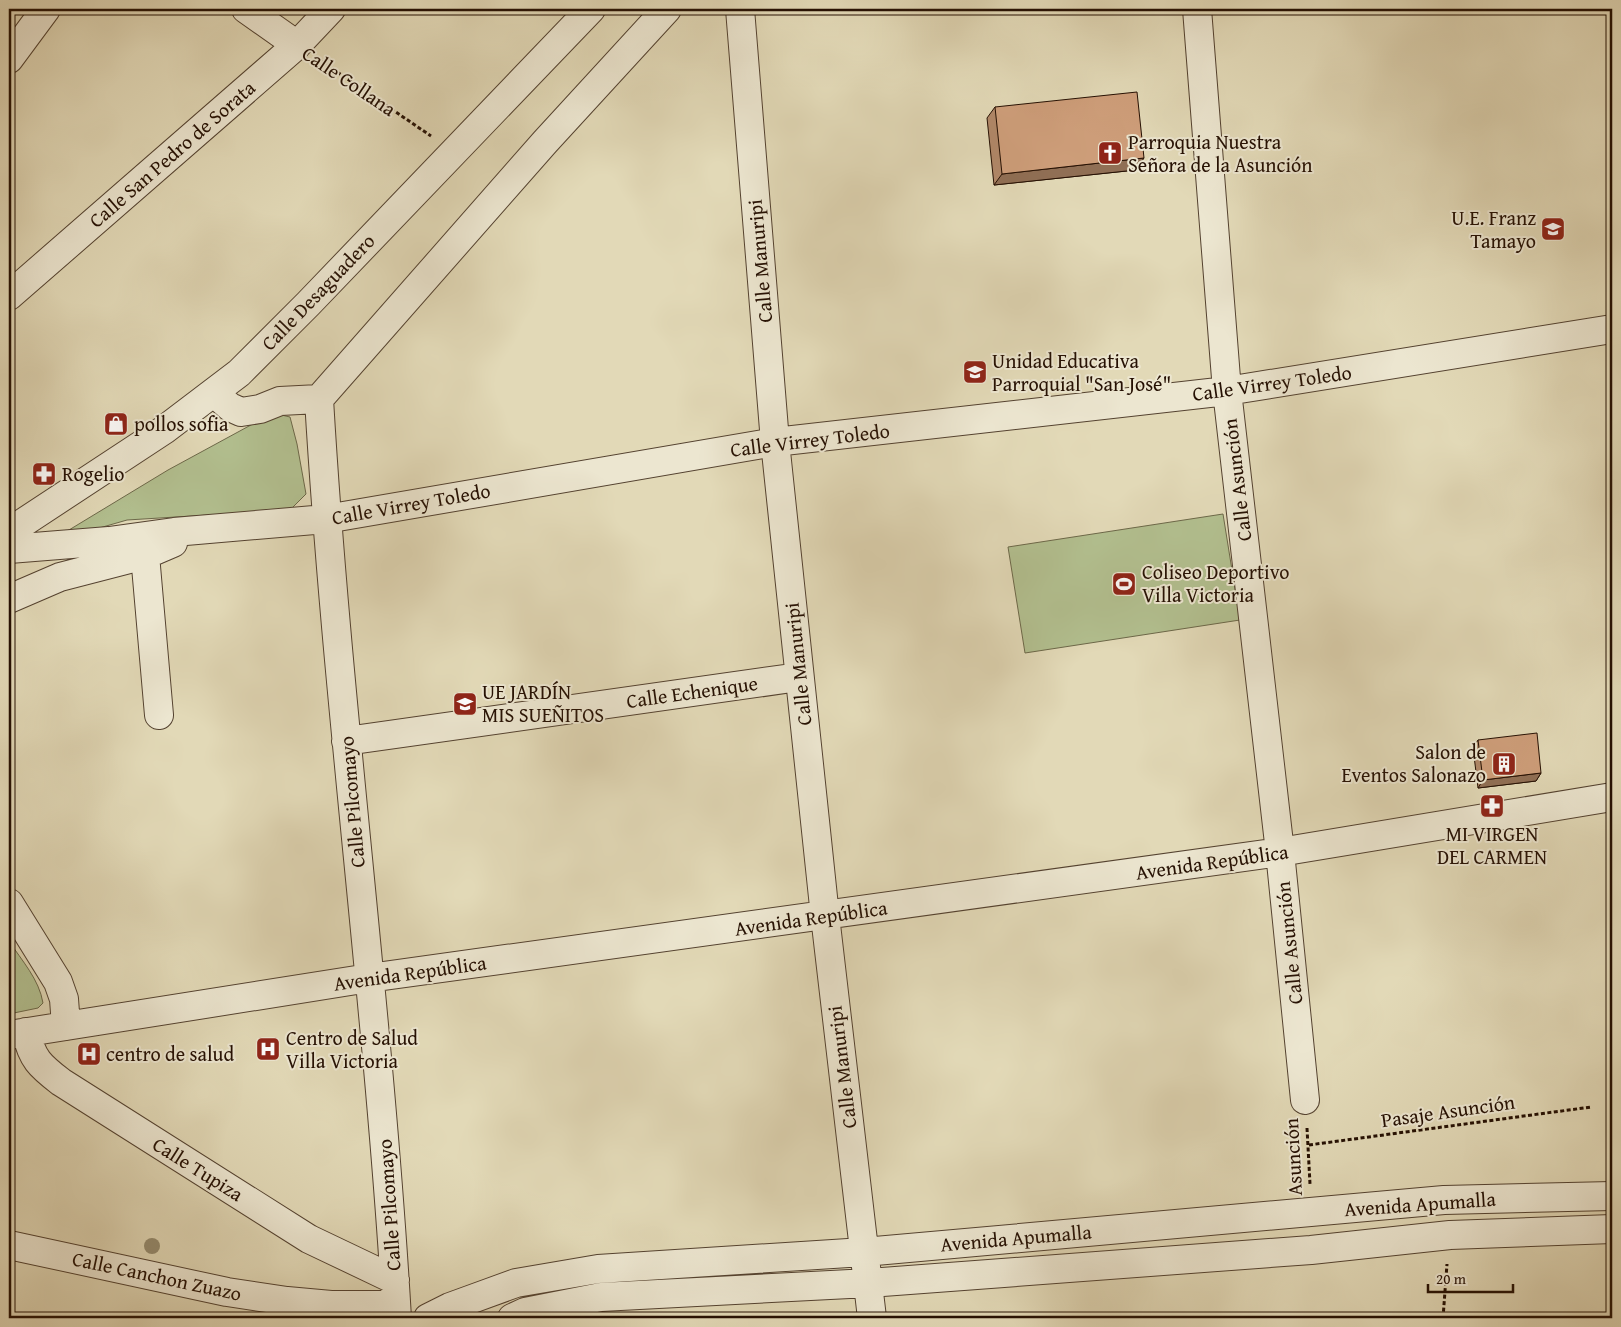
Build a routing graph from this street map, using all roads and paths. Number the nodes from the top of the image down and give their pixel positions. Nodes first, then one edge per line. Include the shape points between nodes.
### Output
1 (46, 9) edge
2 (246, 9) edge
3 (331, 9) edge
4 (591, 9) edge
5 (667, 9) edge
6 (740, 9) edge
7 (1197, 9) edge
8 (297, 45) junction
9 (9, 59) edge
10 (454, 152) junction
11 (9, 296) edge
12 (1612, 329) edge
13 (1227, 391) junction
14 (214, 393) junction
15 (319, 399) junction
16 (775, 442) junction
17 (326, 519) junction
18 (9, 532) edge
19 (174, 532) junction
20 (9, 549) edge
21 (145, 555) junction
22 (9, 599) edge
23 (800, 677) junction
24 (159, 715) dead end
25 (346, 741) junction
26 (1612, 797) edge
27 (1280, 852) junction
28 (9, 903) edge
29 (825, 916) junction
30 (369, 978) junction
31 (66, 1026) junction
32 (17, 1034) edge
33 (1304, 1100) joint
34 (1591, 1107) dead end
35 (1309, 1145) junction
36 (1612, 1196) edge
37 (1311, 1212) junction
38 (1612, 1229) edge
39 (1450, 1235) junction
40 (9, 1245) edge
41 (864, 1252) junction
42 (869, 1283) junction
43 (400, 1308) edge
44 (428, 1318) edge
45 (512, 1318) edge
46 (872, 1318) edge
47 (1443, 1318) edge

1 - 9 street
2 - 8 street, Calle Collana
3 - 8 street, Calle San Pedro de Sorata
4 - 10 street, Calle Desaguadero
5 - 15 street
6 - 16 street, Calle Manuripi
7 - 13 street, Calle Asunción
8 - 10 path, Calle Collana
8 - 11 street, Calle San Pedro de Sorata
10 - 14 street, Calle Desaguadero via 274,338
12 - 13 street, Calle Virrey Toledo
13 - 16 street, Calle Virrey Toledo
13 - 27 street, Calle Asunción
14 - 15 street via 241,412 280,401
14 - 18 street, Calle Desaguadero via 164,430
15 - 17 street, Calle Pilcomayo
16 - 17 street, Calle Virrey Toledo
16 - 23 street, Calle Manuripi
17 - 19 street, Calle Virrey Toledo
17 - 25 street, Calle Pilcomayo
19 - 20 street, Calle Virrey Toledo
19 - 21 street via 172,544
21 - 22 street via 60,577
21 - 24 street
23 - 25 street, Calle Echenique
23 - 29 street, Calle Manuripi
25 - 30 street, Calle Pilcomayo
26 - 27 street, Avenida República
27 - 29 street, Avenida República
27 - 33 street, Calle Asunción
28 - 31 street via 58,982 64,1000
29 - 30 street, Avenida República
29 - 41 street, Calle Manuripi
30 - 31 street, Avenida República
30 - 43 street, Calle Pilcomayo
31 - 32 street, Avenida República
32 - 43 street, Calle Tupiza via 43,1068 61,1082 308,1239
33 - 35 path, Asunción
34 - 35 path, Pasaje Asunción
35 - 37 path, Asunción
36 - 37 street, Avenida Apumalla via 1444,1200
37 - 41 street, Avenida Apumalla
38 - 39 street, Avenida Apumalla
39 - 42 street, Avenida Apumalla via 1311,1250
39 - 47 path
40 - 43 street, Calle Canchon Zuazo via 227,1292 331,1305
41 - 42 street, Calle Manuripi
41 - 44 street, Avenida Apumalla via 598,1269 516,1283
42 - 45 street, Avenida Apumalla via 601,1297 525,1312
42 - 46 street, Calle Manuripi

